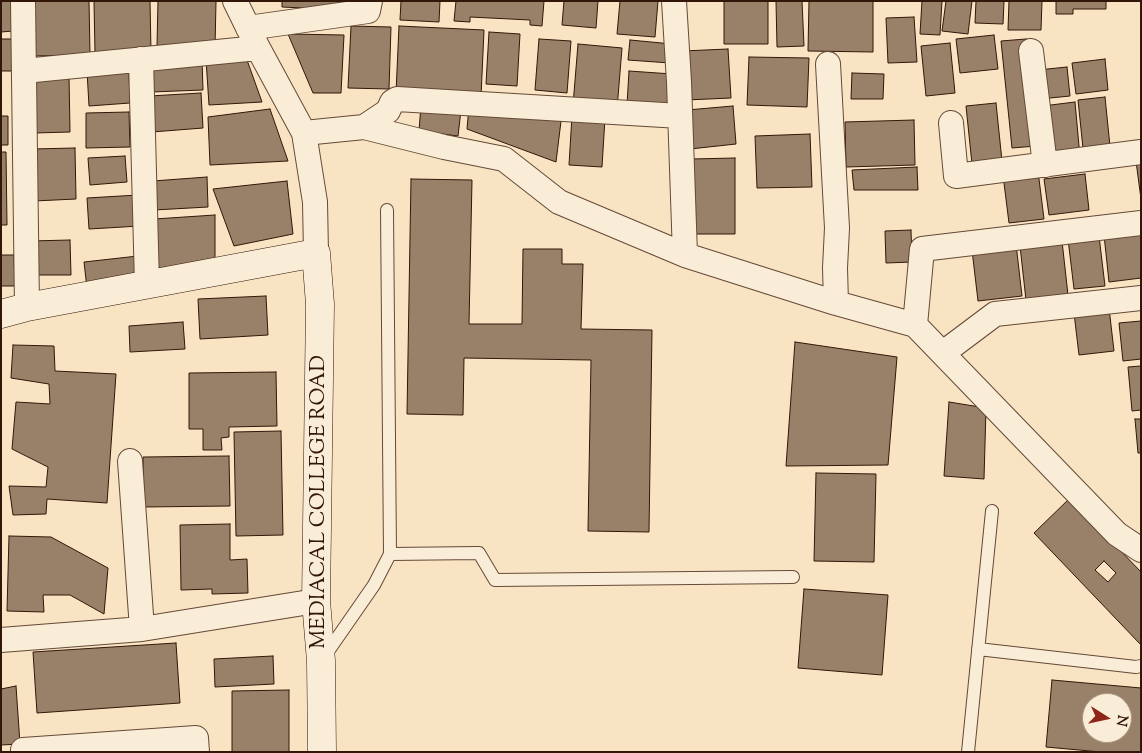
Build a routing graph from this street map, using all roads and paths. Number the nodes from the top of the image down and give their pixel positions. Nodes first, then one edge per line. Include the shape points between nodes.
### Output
1 (23, 1) edge
2 (235, 1) edge
3 (370, 1) edge
4 (674, 1) edge
5 (253, 38) junction
6 (1031, 51) dead end
7 (141, 59) junction
8 (828, 64) dead end
9 (24, 70) junction
10 (680, 116) junction
11 (951, 123) dead end
12 (364, 127) junction
13 (304, 133) junction
14 (1141, 152) edge
15 (1045, 165) junction
16 (387, 210) dead end
17 (1141, 223) edge
18 (316, 253) junction
19 (685, 255) junction
20 (147, 285) junction
21 (1141, 298) edge
22 (836, 303) junction
23 (27, 306) junction
24 (1, 314) edge
25 (916, 325) junction
26 (943, 353) junction
27 (130, 461) dead end
28 (992, 511) dead end
29 (1141, 550) edge
30 (390, 554) junction
31 (793, 577) dead end
32 (316, 601) junction
33 (142, 628) junction
34 (1, 640) edge
35 (978, 649) junction
36 (321, 661) junction
37 (1141, 666) edge
38 (110, 748) edge
39 (23, 752) edge
40 (197, 752) edge
41 (322, 752) edge
42 (968, 752) edge

1 - 9 street
2 - 5 street
3 - 5 street via 368,11
4 - 10 street
5 - 7 street
5 - 13 street
6 - 15 street
7 - 9 street
7 - 20 street
8 - 22 street via 837,228
9 - 23 street
10 - 12 street via 397,99 388,111
10 - 19 street
11 - 15 street via 956,176
12 - 13 street
12 - 19 street via 504,159 558,202
13 - 18 street via 315,202
14 - 15 street
16 - 30 lane
17 - 25 street via 922,249
18 - 20 street
18 - 32 street, MEDIACAL COLLEGE ROAD via 320,304
19 - 22 street
20 - 23 street
21 - 26 street via 994,314
22 - 25 street
23 - 24 street
25 - 26 street
26 - 29 street via 1117,534
27 - 33 street
28 - 35 lane
30 - 31 lane via 479,553 495,580
30 - 36 lane via 374,585
32 - 33 street
32 - 36 street, MEDIACAL COLLEGE ROAD
33 - 34 street
35 - 37 lane
35 - 42 lane
36 - 41 street, MEDIACAL COLLEGE ROAD
38 - 39 street
38 - 40 street via 196,738

